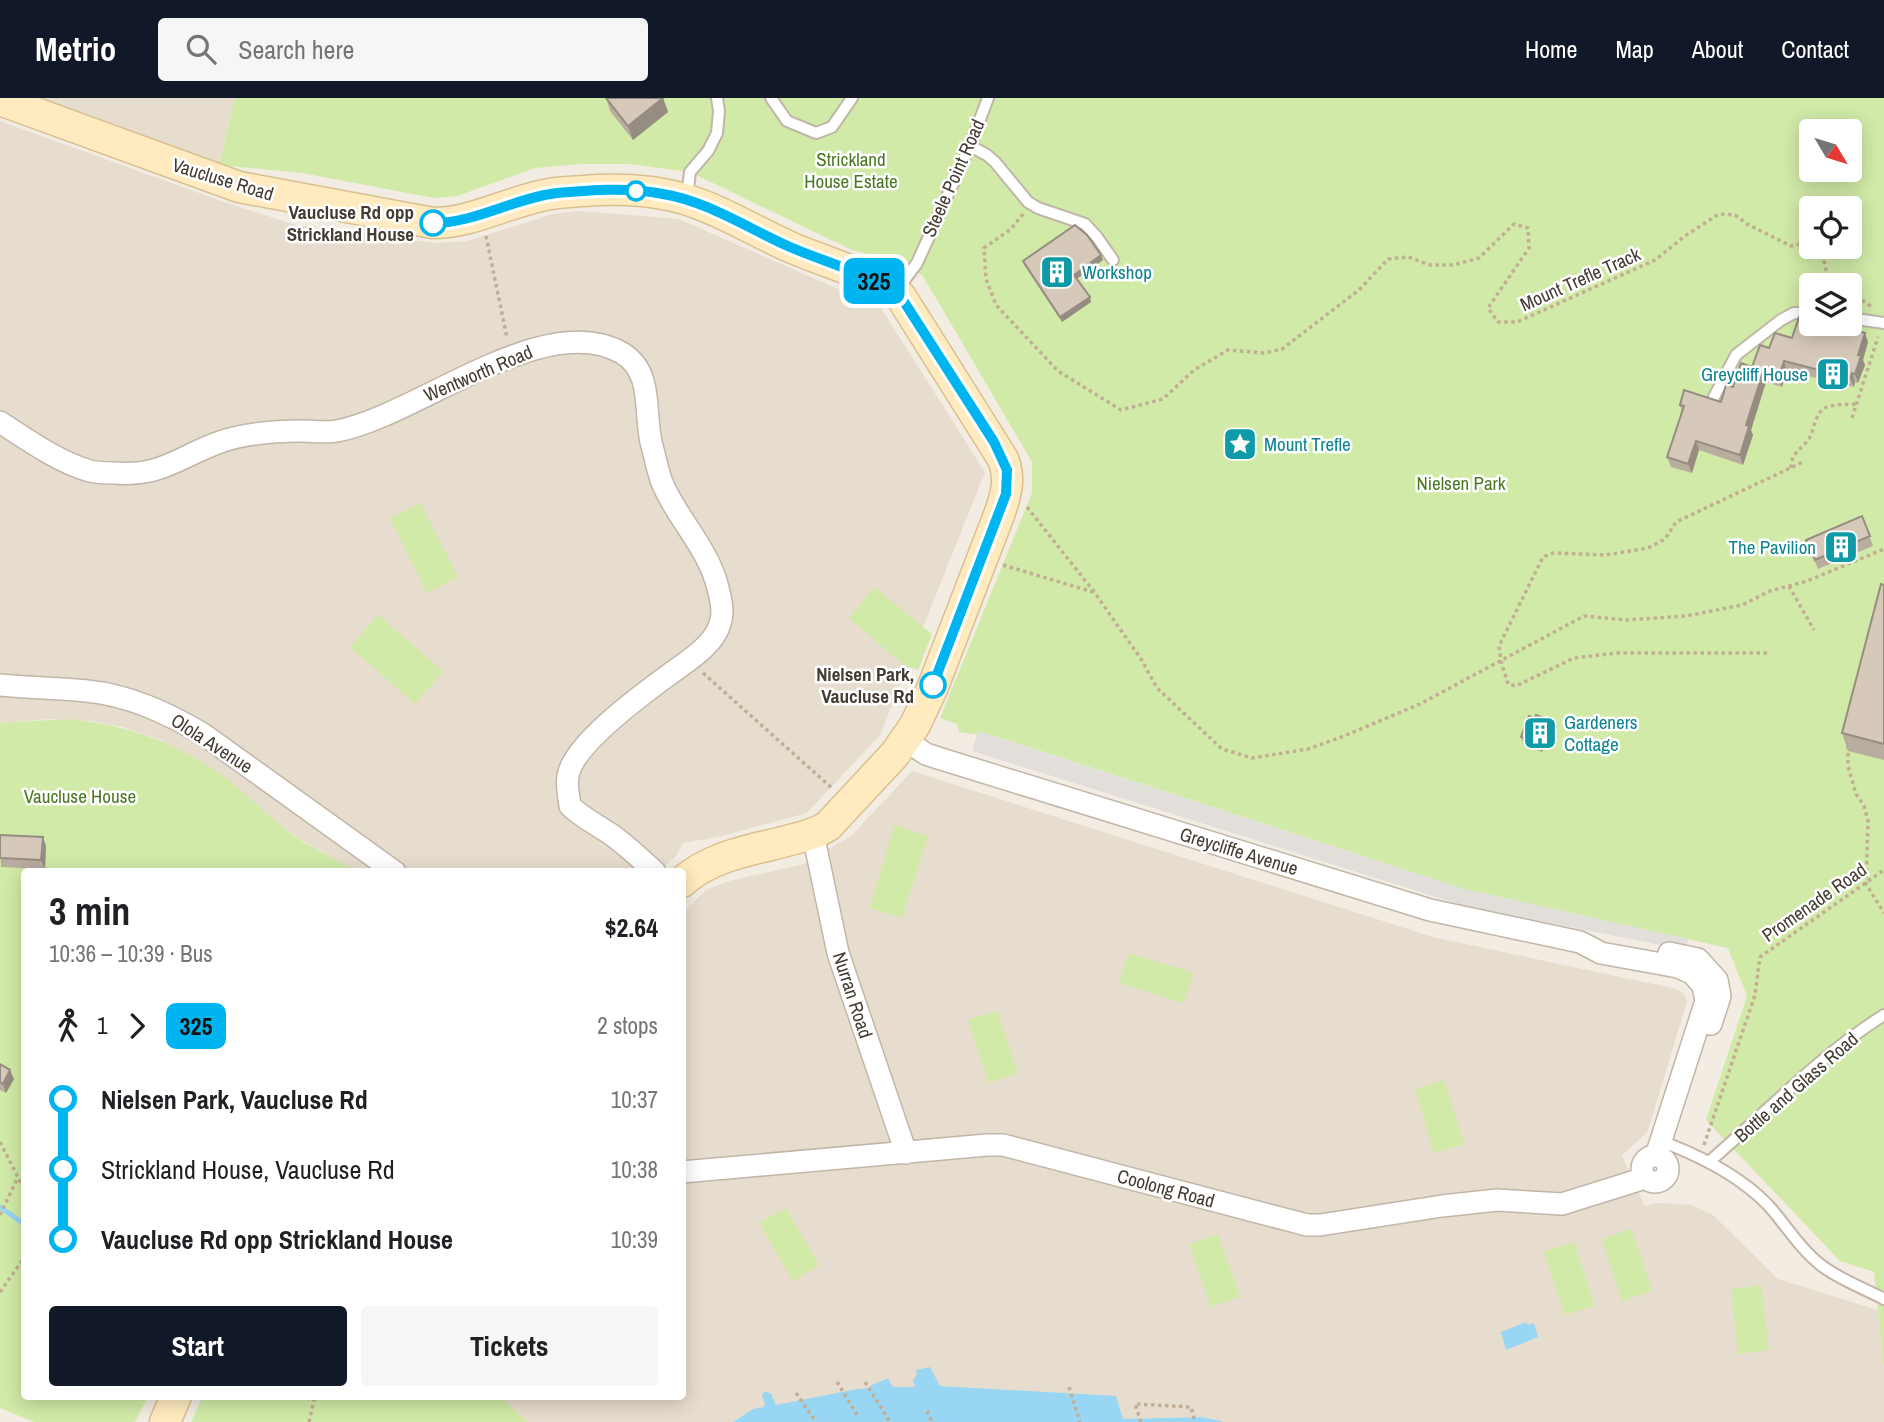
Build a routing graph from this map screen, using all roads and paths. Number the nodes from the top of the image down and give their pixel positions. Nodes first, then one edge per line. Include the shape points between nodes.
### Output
1 (717, 98) edge
2 (771, 98) edge
3 (852, 98) edge
4 (988, 98) edge
5 (0, 100) edge
6 (970, 146) junction
7 (686, 200) junction
8 (1028, 202) junction
9 (485, 231) dead end
10 (1799, 244) edge
11 (1113, 260) dead end
12 (895, 292) junction
13 (1799, 313) edge
14 (1862, 320) edge
15 (1884, 323) edge
16 (1884, 338) edge
17 (511, 357) junction
18 (1714, 397) edge
19 (1857, 404) junction
20 (1852, 418) dead end
21 (0, 422) edge
22 (1803, 462) dead end
23 (1791, 468) junction
24 (1024, 502) dead end
25 (1884, 549) edge
26 (998, 563) dead end
27 (1789, 586) junction
28 (1095, 593) junction
29 (1814, 630) dead end
30 (1767, 653) dead end
31 (689, 660) junction
32 (1501, 661) junction
33 (0, 685) edge
34 (1850, 738) edge
35 (905, 740) junction
36 (838, 793) dead end
37 (813, 834) junction
38 (390, 868) edge
39 (650, 868) edge
40 (1884, 870) edge
41 (686, 879) edge
42 (1866, 884) junction
43 (1884, 913) edge
44 (1884, 1015) edge
45 (0, 1142) edge
46 (906, 1153) junction
47 (1663, 1154) junction
48 (1705, 1159) junction
49 (686, 1171) edge
50 (18, 1177) junction
51 (21, 1183) edge
52 (0, 1214) edge
53 (21, 1262) edge
54 (0, 1292) edge
55 (1884, 1299) edge
56 (836, 1382) dead end
57 (865, 1382) dead end
58 (1069, 1387) dead end
59 (796, 1393) dead end
60 (174, 1400) edge
61 (314, 1400) edge
62 (927, 1412) dead end
63 (858, 1416) dead end
64 (165, 1422) edge
65 (309, 1422) edge
66 (816, 1422) edge
67 (890, 1422) edge
68 (932, 1422) edge
69 (1080, 1422) edge
70 (1141, 1422) edge
71 (1195, 1422) edge

1 - 7 lane via 717,133 690,173
2 - 3 lane via 787,121 816,133 832,127
4 - 6 lane, Steele Point Road
5 - 7 street, Vaucluse Road via 239,187 423,221 453,222 542,196 582,191 643,191
6 - 8 lane via 995,162
6 - 12 lane, Steele Point Road via 917,263
7 - 12 street, Vaucluse Road
8 - 10 path, Mount Trefle Track via 1011,229 984,248 986,279 996,305 1058,371 1121,410 1163,399 1194,370 1228,350 1264,353 1282,349 1359,290 1388,259 1408,257 1430,265 1453,265 1479,258 1514,224 1528,228 1529,248 1488,308 1498,322 1517,322 1655,260 1719,214 1735,215 1791,246
8 - 11 lane via 1084,224
9 - 17 path
12 - 35 street, Vaucluse Road via 994,442 1008,481 1003,505 932,689
13 - 18 lane via 1781,320 1736,355
14 - 15 lane
16 - 19 path via 1877,337
17 - 21 street, Wentworth Road via 373,420 336,431 252,433 221,441 150,472 90,471 51,454
17 - 31 street, Wentworth Road via 547,344 571,342 622,353 639,368 663,486 706,554 723,613 712,639
19 - 20 path
19 - 23 path via 1823,409 1809,439 1791,459
22 - 23 path
23 - 32 path via 1676,522 1665,539 1648,548 1543,557 1499,646
24 - 28 path
25 - 27 path
26 - 28 path
27 - 29 path
27 - 32 path via 1742,606 1686,616 1626,621 1584,616
28 - 32 path via 1157,688 1222,749 1252,758 1344,736 1420,704
30 - 32 path via 1583,656 1517,686 1508,684
31 - 36 path
31 - 39 street, Wentworth Road via 618,714 583,748 568,773 570,806
33 - 38 street, Olola Avenue via 89,691 129,699 173,716
34 - 42 path via 1848,766 1868,821
35 - 37 street via 850,804
35 - 47 street, Greycliffe Avenue via 938,758 1430,910 1580,942 1599,940 1698,960 1717,980 1720,996
37 - 41 street via 724,858
37 - 46 street, Nurran Road via 838,953
40 - 42 path, Promenade Road
42 - 43 path
42 - 48 path, Promenade Road via 1760,957 1755,995
44 - 48 lane, Bottle and Glass Road
45 - 50 path
46 - 47 street, Coolong Road via 1003,1146 1320,1226 1497,1200 1562,1204 1645,1178 1656,1182 1665,1177 1668,1168
46 - 49 street, Coolong Road
47 - 48 lane
48 - 55 lane via 1765,1202 1821,1265
50 - 51 path
50 - 52 path
53 - 54 path
56 - 63 path
57 - 67 path
58 - 69 path
59 - 66 path
60 - 64 street
61 - 65 path
62 - 68 path
70 - 71 path via 1135,1404 1191,1407

